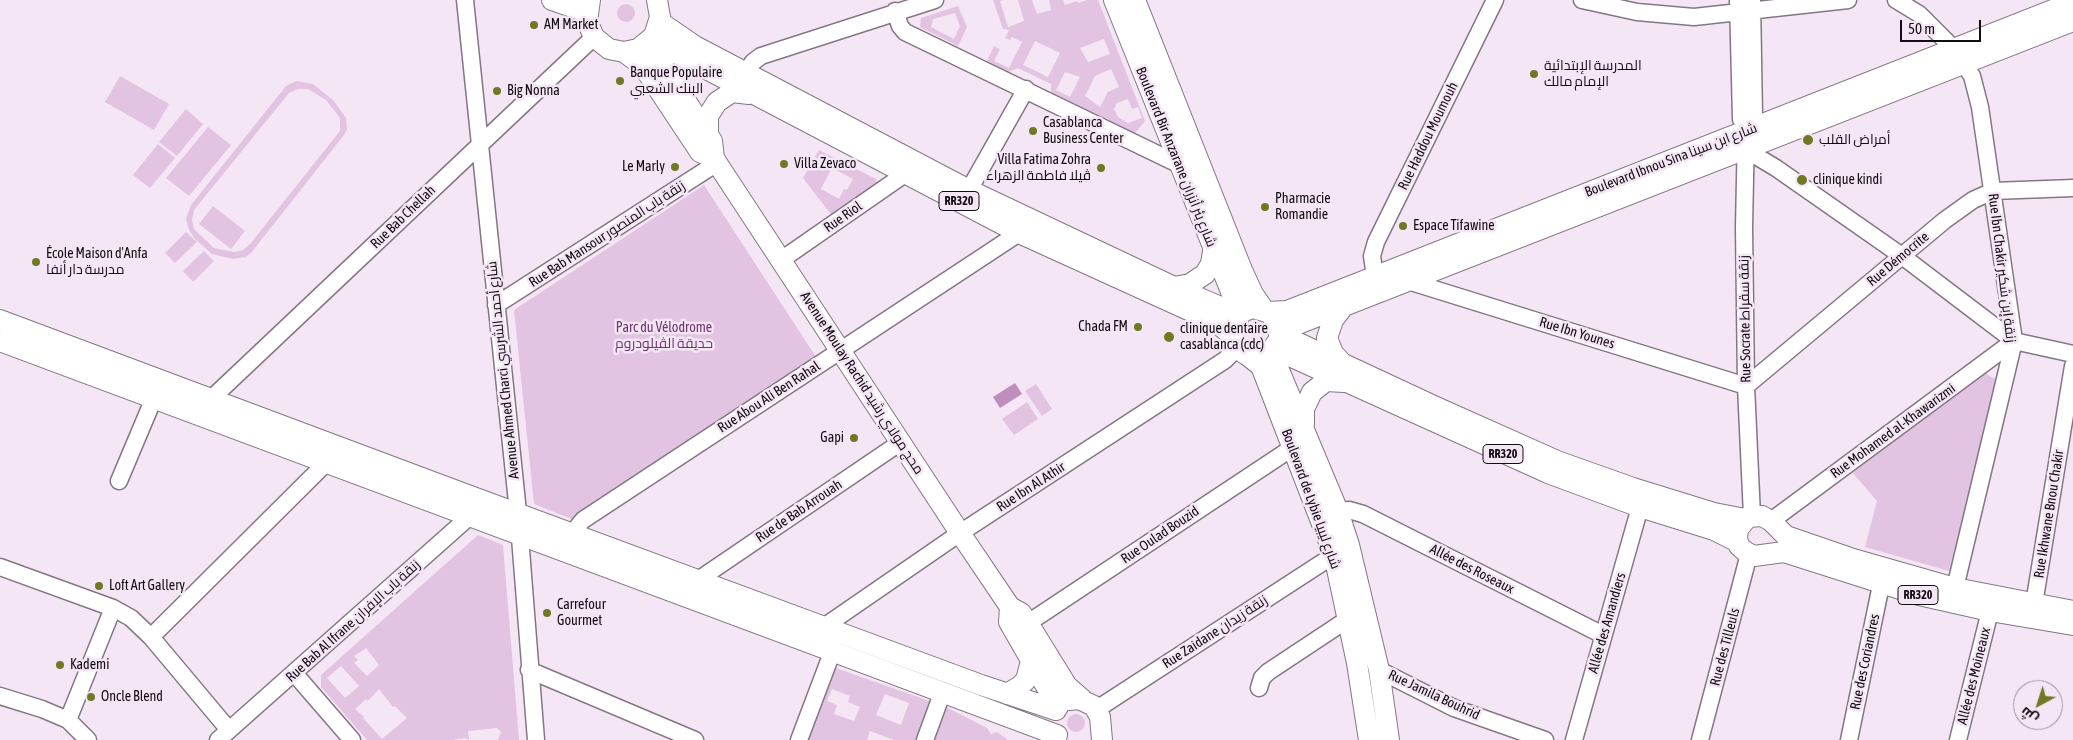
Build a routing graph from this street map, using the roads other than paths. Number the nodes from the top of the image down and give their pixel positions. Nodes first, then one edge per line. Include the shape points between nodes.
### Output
1 (465, 0) edge
2 (552, 0) edge
3 (657, 0) edge
4 (935, 0) edge
5 (1114, 0) edge
6 (1135, 0) edge
7 (1495, 0) edge
8 (1582, 0) edge
9 (1848, 0) edge
10 (1896, 0) edge
11 (2073, 2) edge
12 (589, 6) edge
13 (1745, 6) edge
14 (895, 12) junction
15 (2073, 21) edge
16 (660, 22) junction
17 (594, 37) junction
18 (649, 42) junction
19 (624, 52) junction
20 (1960, 57) junction
21 (746, 72) junction
22 (1026, 89) junction
23 (754, 96) junction
24 (708, 134) junction
25 (1746, 135) junction
26 (480, 145) junction
27 (1198, 159) junction
28 (715, 161) junction
29 (1178, 164) junction
30 (905, 174) junction
31 (2073, 188) edge
32 (970, 190) junction
33 (1992, 191) junction
34 (1019, 232) junction
35 (1213, 251) junction
36 (1902, 256) junction
37 (781, 260) junction
38 (1375, 276) junction
39 (1408, 281) junction
40 (1174, 287) junction
41 (496, 305) junction
42 (1343, 307) junction
43 (1266, 311) junction
44 (1240, 314) junction
45 (0, 320) edge
46 (0, 341) edge
47 (1276, 341) junction
48 (2014, 341) junction
49 (1239, 347) junction
50 (841, 351) junction
51 (2073, 354) edge
52 (2073, 366) edge
53 (1343, 373) junction
54 (1746, 386) junction
55 (154, 398) junction
56 (212, 398) junction
57 (1302, 437) junction
58 (901, 442) junction
59 (326, 463) junction
60 (119, 481) dead end
61 (487, 501) junction
62 (1640, 506) junction
63 (1338, 511) junction
64 (518, 512) junction
65 (470, 516) junction
66 (1749, 517) junction
67 (1773, 524) junction
68 (960, 533) junction
69 (520, 534) junction
70 (577, 534) junction
71 (1751, 550) junction
72 (1334, 555) junction
73 (0, 567) edge
74 (698, 580) junction
75 (1881, 585) junction
76 (1955, 588) junction
77 (2034, 604) junction
78 (1010, 607) junction
79 (113, 608) junction
80 (2073, 611) edge
81 (1990, 612) junction
82 (1348, 619) junction
83 (1028, 623) junction
84 (2073, 625) edge
85 (825, 626) junction
86 (1603, 635) junction
87 (151, 637) junction
88 (833, 650) junction
89 (1031, 661) junction
90 (529, 670) junction
91 (1379, 670) junction
92 (294, 673) junction
93 (1259, 688) dead end
94 (943, 691) junction
95 (1007, 694) junction
96 (0, 696) edge
97 (1057, 709) junction
98 (68, 720) junction
99 (1095, 723) edge
100 (224, 735) edge
101 (1058, 738) edge
102 (88, 740) edge
103 (352, 740) edge
104 (536, 740) edge
105 (695, 740) edge
106 (799, 740) edge
107 (925, 740) edge
108 (1369, 740) edge
109 (1388, 740) edge
110 (1544, 740) edge
111 (1574, 740) edge
112 (1700, 740) edge
113 (1849, 740) edge
114 (1958, 740) edge

1 - 26 street, Avenue Ahmed Charci شارع أحمد الشرسي
2 - 12 main road
3 - 16 main road
4 - 14 street
5 - 29 main road, Boulevard Bir Anzarane شارع بئر أنزران
6 - 27 main road, Boulevard Bir Anzarane شارع بئر أنزران
7 - 38 street, Rue Haddou Moumouh via 1376,242 1372,256
8 - 13 street via 1637,12 1688,16
9 - 13 street
10 - 20 street via 1914,8
11 - 20 main road, Boulevard Ibnou Sina شارع ابن سينا
12 - 17 main road via 588,26
13 - 25 street, Rue Socrate زنقة سقراط via 1754,116
14 - 21 street via 760,56
14 - 22 street via 906,32
15 - 20 main road, Boulevard Ibnou Sina شارع ابن سينا
16 - 18 main road
16 - 21 main road, RR320 via 675,34
17 - 19 main road, Avenue Moulay Rachid محج مولاي رشيد via 609,49
17 - 26 street, Rue Bab Chellah
18 - 19 main road
18 - 23 main road, RR320
18 - 24 main road, Avenue Moulay Rachid محج مولاي رشيد
19 - 28 main road, Avenue Moulay Rachid محج مولاي رشيد via 643,66 700,152
20 - 25 main road, Boulevard Ibnou Sina شارع ابن سينا
20 - 33 street, Rue Ibn Chakir زنقة إبن شكير via 1972,76 1980,107
21 - 32 main road, RR320
22 - 29 street
22 - 32 street
23 - 24 main road via 736,91 721,98 708,116
23 - 30 main road, RR320
24 - 28 main road, Avenue Moulay Rachid محج مولاي رشيد
25 - 36 street via 1776,168
25 - 38 main road, Boulevard Ibnou Sina شارع ابن سينا
25 - 39 main road, Boulevard Ibnou Sina شارع ابن سينا
25 - 54 street, Rue Socrate زنقة سقراط
26 - 41 street, Avenue Ahmed Charci شارع أحمد الشرسي
26 - 56 street, Rue Bab Chellah
27 - 29 street
27 - 43 main road, Boulevard Bir Anzarane شارع بئر أنزران via 1242,270 1253,294
28 - 37 main road, Avenue Moulay Rachid محج مولاي رشيد
28 - 41 street, Rue Bab Mansour زنقة باب المنصور
29 - 35 main road, Boulevard Bir Anzarane شارع بئر أنزران
30 - 34 main road, RR320
30 - 37 street, Rue Riol
31 - 33 street, Rue Démocrite
32 - 40 main road, RR320
33 - 36 street, Rue Démocrite via 1961,208
33 - 48 street, Rue Ibn Chakir زنقة إبن شكير
34 - 49 main road, RR320 via 1216,323
34 - 50 street, Rue Abou Ali Ben Rahal
35 - 40 main road via 1205,274 1190,284
35 - 44 main road, Boulevard Bir Anzarane شارع بئر أنزران
36 - 48 street
36 - 54 street, Rue Démocrite
37 - 50 main road, Avenue Moulay Rachid محج مولاي رشيد
38 - 43 main road, Boulevard Ibnou Sina شارع ابن سينا via 1296,308
39 - 42 main road, Boulevard Ibnou Sina شارع ابن سينا
39 - 54 street, Rue Ibn Younes
40 - 44 main road, RR320
41 - 64 street, Avenue Ahmed Charci شارع أحمد الشرسي
42 - 47 main road, Boulevard Ibnou Sina شارع ابن سينا
42 - 53 main road via 1333,320 1327,338
43 - 44 main road via 1253,308
43 - 47 main road via 1276,318
44 - 49 main road via 1232,326
45 - 56 main road
46 - 55 main road
47 - 49 main road via 1259,356
47 - 53 main road, RR320
47 - 57 main road, Boulevard de Lybie شارع ليبيا
48 - 51 street
48 - 67 street, Rue Mohamed al-Khawarizmi
48 - 76 street, Rue Ibn Chakir زنقة إبن شكير
49 - 57 main road, Boulevard de Lybie شارع ليبيا via 1261,366
49 - 68 street, Rue Ibn Al Athir via 1225,360
50 - 58 main road, Avenue Moulay Rachid محج مولاي رشيد
50 - 70 street, Rue Abou Ali Ben Rahal via 583,520
52 - 77 street, Rue Ikhwane Bnou Chakir
53 - 57 main road via 1312,392 1304,409
53 - 62 main road, RR320 via 1530,465
53 - 66 main road, RR320 via 1557,461 1696,508 1728,517
54 - 66 street, Rue Socrate زنقة سقراط
55 - 59 main road
55 - 60 street
56 - 61 main road
57 - 63 main road, Boulevard de Lybie شارع ليبيا
57 - 72 main road, Boulevard de Lybie شارع ليبيا
57 - 83 street, Rue Oulad Bouzid
58 - 68 main road, Avenue Moulay Rachid محج مولاي رشيد
58 - 74 street, Rue de Bab Arrouah
59 - 65 main road
59 - 87 street
61 - 64 main road
61 - 65 street, Rue Bab Al Ifrane زنقة باب الإفران
62 - 71 main road, RR320 via 1714,530
62 - 86 street, Allée des Amandiers
63 - 86 street, Allée des Roseaux via 1363,514
63 - 91 main road, Boulevard de Lybie شارع ليبيا
64 - 69 street, Avenue Ahmed Charci شارع أحمد الشرسي
64 - 70 main road
65 - 69 main road
65 - 92 street, Rue Bab Al Ifrane زنقة باب الإفران
66 - 67 main road, RR320 via 1762,516
66 - 71 main road via 1738,529
67 - 71 main road via 1778,534 1776,544
67 - 76 main road, RR320 via 1790,538
68 - 78 main road, Avenue Moulay Rachid محج مولاي رشيد
68 - 85 street, Rue Ibn Al Athir
69 - 88 main road
69 - 90 street, Avenue Ahmed Charci شارع أحمد الشرسي
70 - 74 main road
71 - 75 main road, RR320 via 1784,552
71 - 112 street, Rue des Tilleuls
72 - 82 main road, Boulevard de Lybie شارع ليبيا
72 - 99 street, Rue Zaidane زنقة زيدان
73 - 79 street
74 - 85 main road
75 - 81 main road, RR320
75 - 113 street, Rue des Coriandres
76 - 77 main road, RR320
77 - 80 main road, RR320
78 - 83 main road, Avenue Moulay Rachid محج مولاي رشيد via 1021,613
78 - 89 main road, Avenue Moulay Rachid محج مولاي رشيد via 1009,622
79 - 87 street via 136,622
79 - 98 street
81 - 84 main road, RR320
81 - 114 street, Allée des Moineaux
82 - 93 street via 1268,672
82 - 108 main road, Boulevard de Lybie شارع ليبيا
83 - 99 main road, Avenue Moulay Rachid محج مولاي رشيد via 1067,686
85 - 95 main road
86 - 111 street, Allée des Amandiers
87 - 100 street
88 - 94 main road
88 - 106 street
89 - 95 main road via 1026,680
89 - 97 main road, Avenue Moulay Rachid محج مولاي رشيد
90 - 104 street, Avenue Ahmed Charci شارع أحمد الشرسي
90 - 105 street
91 - 109 main road, Boulevard de Lybie شارع ليبيا
91 - 110 street, Rue Jamila Bouhrid via 1454,708
92 - 100 street, Rue Bab Al Ifrane زنقة باب الإفران
92 - 103 street
94 - 101 main road
94 - 107 street
95 - 97 main road
96 - 98 street
97 - 99 main road via 1071,699
97 - 101 main road via 1053,724
98 - 102 street

